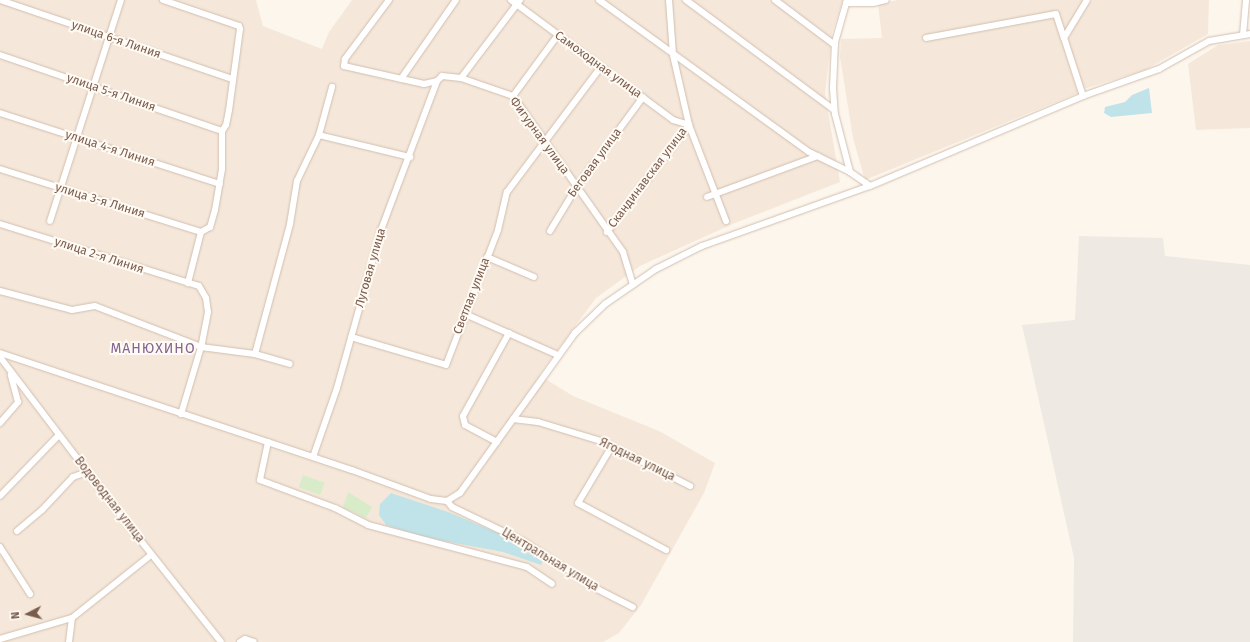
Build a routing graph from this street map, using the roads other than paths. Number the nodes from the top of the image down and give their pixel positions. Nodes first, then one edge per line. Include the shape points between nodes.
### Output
1 (0, 0) edge
2 (121, 0) edge
3 (163, 0) edge
4 (389, 0) edge
5 (456, 0) edge
6 (511, 0) edge
7 (599, 0) edge
8 (668, 0) edge
9 (686, 0) edge
10 (775, 0) edge
11 (886, 0) edge
12 (1087, 0) edge
13 (1246, 0) edge
14 (519, 2) edge
15 (846, 2) edge
16 (558, 35) junction
17 (1247, 35) edge
18 (108, 37) junction
19 (926, 38) dead end
20 (1064, 38) junction
21 (835, 45) junction
22 (0, 54) edge
23 (673, 55) junction
24 (601, 67) junction
25 (461, 78) junction
26 (232, 79) junction
27 (401, 79) junction
28 (437, 81) junction
29 (93, 86) junction
30 (332, 87) dead end
31 (512, 96) junction
32 (1083, 96) junction
33 (642, 97) junction
34 (834, 110) junction
35 (0, 113) edge
36 (689, 125) junction
37 (222, 131) junction
38 (319, 135) junction
39 (77, 138) junction
40 (545, 143) junction
41 (818, 156) junction
42 (410, 157) junction
43 (0, 169) edge
44 (850, 172) junction
45 (220, 184) junction
46 (870, 186) junction
47 (60, 188) junction
48 (576, 188) junction
49 (716, 194) junction
50 (707, 197) dead end
51 (50, 220) dead end
52 (726, 221) dead end
53 (0, 224) edge
54 (550, 231) dead end
55 (201, 232) junction
56 (607, 232) junction
57 (487, 257) junction
58 (534, 277) dead end
59 (188, 283) junction
60 (633, 284) junction
61 (0, 291) edge
62 (465, 314) junction
63 (509, 333) junction
64 (351, 337) junction
65 (202, 347) junction
66 (0, 353) edge
67 (255, 354) junction
68 (558, 355) junction
69 (0, 357) edge
70 (290, 364) dead end
71 (11, 372) junction
72 (181, 414) junction
73 (513, 419) junction
74 (0, 423) edge
75 (59, 435) junction
76 (268, 442) junction
77 (496, 442) junction
78 (612, 446) junction
79 (313, 457) junction
80 (87, 472) junction
81 (690, 486) dead end
82 (0, 496) edge
83 (447, 501) junction
84 (17, 531) dead end
85 (0, 547) edge
86 (666, 550) dead end
87 (151, 555) junction
88 (552, 584) dead end
89 (30, 594) dead end
90 (633, 607) dead end
91 (72, 618) junction
92 (0, 640) edge
93 (68, 642) edge
94 (221, 642) edge
95 (240, 642) edge
96 (254, 642) edge

1 - 18 street, улица 6-я Линия
2 - 18 street
3 - 26 street via 239,26
4 - 27 street, Фигурная улица via 343,65
5 - 27 street
6 - 14 street, Самоходная улица
7 - 23 street
8 - 23 street
9 - 34 street
10 - 21 street
11 - 15 street via 872,4
12 - 20 street
13 - 17 street
14 - 16 street, Самоходная улица
14 - 25 street
15 - 21 street
16 - 24 street, Самоходная улица
16 - 31 street
17 - 32 street via 1209,41 1159,69
18 - 26 street, улица 6-я Линия
18 - 29 street
19 - 20 street via 1056,14
20 - 32 street
21 - 34 street
22 - 29 street, улица 5-я Линия
23 - 36 street
23 - 41 street
24 - 33 street, Самоходная улица
24 - 40 street, Светлая улица
25 - 28 street, Фигурная улица via 442,76
25 - 31 street, Фигурная улица
26 - 37 street via 229,110
27 - 28 street, Фигурная улица via 424,84
28 - 42 street, Луговая улица
29 - 37 street, улица 5-я Линия
29 - 39 street
30 - 38 street
31 - 40 street, Фигурная улица
32 - 46 street
33 - 36 street, Самоходная улица via 673,120
33 - 48 street, Беговая улица
34 - 44 street
35 - 39 street, улица 4-я Линия
36 - 49 street
36 - 56 street, Скандинавская улица
37 - 45 street
38 - 42 street
38 - 67 street via 297,182 290,224
39 - 45 street, улица 4-я Линия
39 - 47 street
40 - 48 street, Фигурная улица
40 - 57 street, Светлая улица via 507,192 498,230
41 - 44 street
41 - 49 street
42 - 64 street, Луговая улица via 381,230
43 - 47 street, улица 3-я Линия
44 - 46 street
45 - 55 street via 210,227
46 - 60 street via 686,252
47 - 51 street
47 - 55 street, улица 3-я Линия
48 - 54 street, Беговая улица
48 - 56 street, Фигурная улица
49 - 50 street
49 - 52 street
53 - 59 street, улица 2-я Линия
55 - 59 street
56 - 60 street, Фигурная улица via 623,252
57 - 58 street
57 - 62 street, Светлая улица
59 - 65 street, улица 2-я Линия via 199,286 206,298 208,312
60 - 68 street via 588,319
61 - 65 street via 72,310 95,306
62 - 63 street
62 - 64 street, Светлая улица via 446,365
63 - 68 street
63 - 77 street via 463,416 465,425
64 - 79 street, Луговая улица
65 - 67 street
65 - 72 street
66 - 72 street
67 - 70 street
68 - 73 street
69 - 71 street, Водоводная улица
71 - 74 street via 18,402
71 - 75 street, Водоводная улица
72 - 76 street
73 - 77 street
73 - 78 street, Ягодная улица via 538,422
75 - 80 street, Водоводная улица
75 - 82 street
76 - 79 street
76 - 88 street via 260,480 335,508 368,525 527,567
77 - 83 street via 460,493
78 - 81 street, Ягодная улица
78 - 86 street via 578,503
79 - 83 street via 431,499
80 - 84 street via 73,477 42,510
80 - 87 street, Водоводная улица
83 - 90 street, Центральная улица via 452,507 523,541 599,590
85 - 89 street
87 - 91 street
87 - 94 street, Водоводная улица
91 - 92 street
91 - 93 street
95 - 96 street via 245,639

